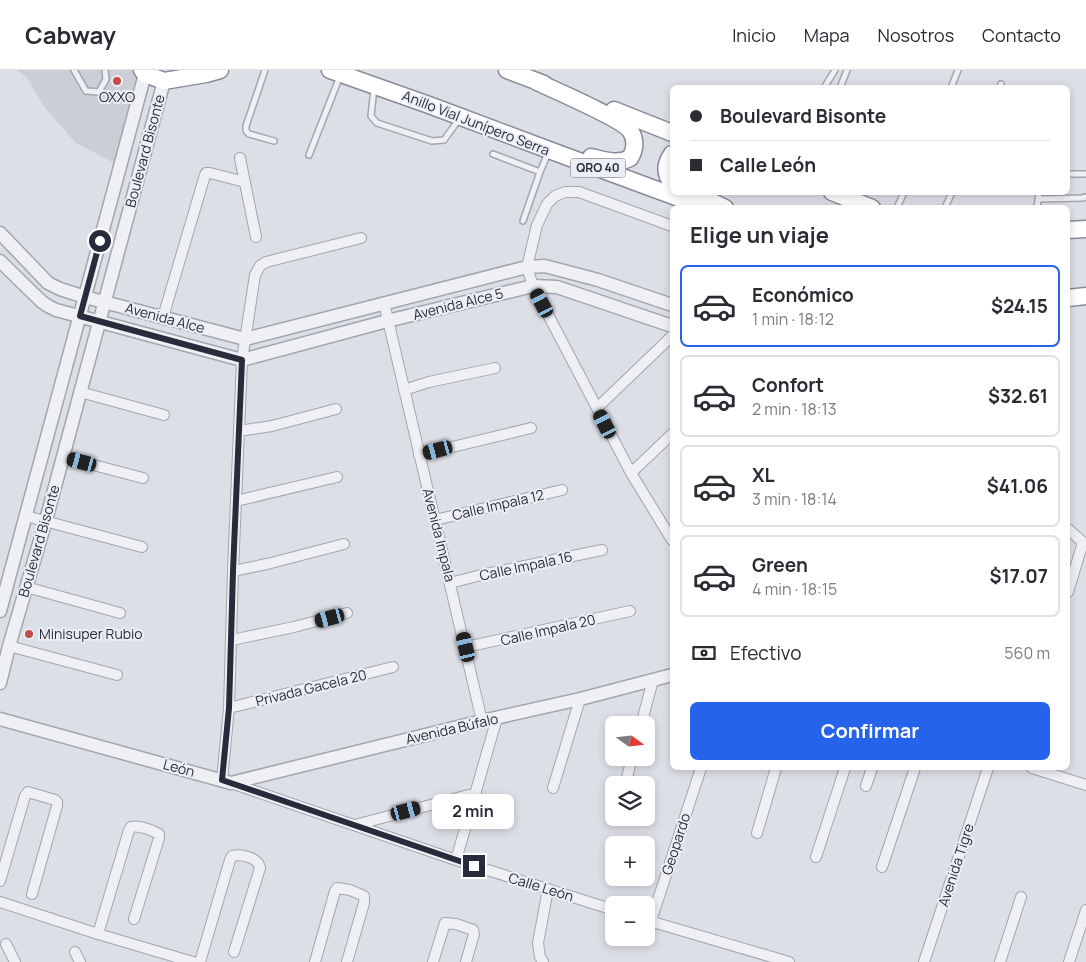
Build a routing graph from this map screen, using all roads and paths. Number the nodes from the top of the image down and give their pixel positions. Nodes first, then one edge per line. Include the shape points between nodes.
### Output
1 (74, 70) edge
2 (105, 70) edge
3 (220, 70) edge
4 (266, 70) edge
5 (506, 70) edge
6 (835, 70) edge
7 (847, 70) edge
8 (958, 70) edge
9 (143, 72) edge
10 (336, 72) edge
11 (164, 81) junction
12 (535, 81) junction
13 (374, 84) junction
14 (826, 85) edge
15 (841, 85) edge
16 (952, 85) edge
17 (461, 116) junction
18 (490, 128) junction
19 (670, 131) edge
20 (274, 141) dead end
21 (126, 143) junction
22 (146, 147) junction
23 (549, 150) junction
24 (493, 154) dead end
25 (309, 155) dead end
26 (670, 157) edge
27 (240, 158) dead end
28 (540, 172) junction
29 (1070, 174) edge
30 (1086, 174) edge
31 (670, 180) edge
32 (244, 182) junction
33 (670, 195) edge
34 (671, 195) edge
35 (697, 195) edge
36 (840, 195) edge
37 (1038, 196) edge
38 (1086, 197) edge
39 (698, 205) edge
40 (719, 205) edge
41 (864, 205) edge
42 (523, 221) dead end
43 (670, 225) edge
44 (1086, 229) edge
45 (1070, 230) edge
46 (0, 233) edge
47 (256, 237) dead end
48 (362, 238) dead end
49 (0, 261) edge
50 (527, 267) junction
51 (533, 286) junction
52 (85, 297) junction
53 (104, 302) junction
54 (384, 303) junction
55 (670, 305) edge
56 (80, 316) junction
57 (163, 317) junction
58 (99, 321) junction
59 (387, 321) junction
60 (670, 325) edge
61 (670, 338) edge
62 (245, 339) junction
63 (242, 360) junction
64 (495, 368) dead end
65 (404, 390) junction
66 (80, 392) junction
67 (597, 408) junction
68 (336, 409) dead end
69 (164, 415) dead end
70 (531, 428) dead end
71 (239, 431) junction
72 (670, 436) edge
73 (419, 455) junction
74 (63, 457) junction
75 (631, 473) junction
76 (337, 476) dead end
77 (143, 478) dead end
78 (562, 490) dead end
79 (236, 501) junction
80 (26, 516) junction
81 (46, 520) junction
82 (435, 520) junction
83 (1070, 531) edge
84 (670, 532) edge
85 (1084, 543) edge
86 (344, 544) dead end
87 (142, 547) dead end
88 (602, 550) dead end
89 (233, 571) junction
90 (450, 583) junction
91 (1070, 586) edge
92 (26, 587) junction
93 (0, 611) edge
94 (630, 611) dead end
95 (120, 613) dead end
96 (347, 613) dead end
97 (232, 640) junction
98 (9, 646) junction
99 (466, 647) junction
100 (393, 667) dead end
101 (117, 675) dead end
102 (670, 676) edge
103 (653, 680) junction
104 (0, 683) edge
105 (580, 699) junction
106 (229, 708) junction
107 (643, 716) edge
108 (497, 718) junction
109 (0, 719) edge
110 (482, 721) junction
111 (700, 770) edge
112 (775, 770) edge
113 (844, 770) edge
114 (871, 770) edge
115 (915, 770) edge
116 (987, 770) edge
117 (1038, 770) edge
118 (227, 782) junction
119 (1086, 785) edge
120 (866, 786) dead end
121 (553, 788) dead end
122 (476, 793) junction
123 (355, 825) junction
124 (757, 833) dead end
125 (816, 857) dead end
126 (456, 860) junction
127 (882, 867) dead end
128 (0, 881) edge
129 (548, 889) junction
130 (32, 894) dead end
131 (1021, 897) dead end
132 (655, 903) edge
133 (2, 904) edge
134 (605, 907) edge
135 (1086, 910) edge
136 (134, 919) dead end
137 (655, 923) edge
138 (98, 934) junction
139 (6, 944) dead end
140 (75, 952) dead end
141 (234, 952) dead end
142 (15, 962) edge
143 (80, 962) edge
144 (193, 962) edge
145 (200, 962) edge
146 (315, 962) edge
147 (347, 962) edge
148 (433, 962) edge
149 (466, 962) edge
150 (543, 962) edge
151 (789, 962) edge
152 (924, 962) edge
153 (1000, 962) edge
154 (1069, 962) edge

1 - 2 lane via 86,91 99,92 106,79
3 - 11 highway
4 - 20 lane via 246,131
5 - 12 highway
6 - 14 lane
7 - 15 lane
8 - 16 lane
9 - 11 highway
9 - 21 street, Boulevard Bisonte
10 - 13 highway, Anillo Vial Junípero Serra / QRO 40
10 - 25 lane
11 - 22 street, Boulevard Bisonte
12 - 18 highway via 626,126 634,141 630,158 608,161
12 - 19 highway
13 - 17 highway, Anillo Vial Junípero Serra / QRO 40
13 - 17 lane via 371,116 377,123 432,141 444,140
17 - 18 highway, Anillo Vial Junípero Serra / QRO 40
18 - 23 highway, Anillo Vial Junípero Serra / QRO 40
21 - 22 street
21 - 52 street, Boulevard Bisonte
22 - 53 street, Boulevard Bisonte
23 - 28 lane
23 - 33 highway, Anillo Vial Junípero Serra / QRO 40
24 - 28 lane
26 - 31 highway via 665,171
27 - 32 street
28 - 42 lane
29 - 30 lane
32 - 47 street
32 - 57 street via 206,173
34 - 39 highway, Anillo Vial Junípero Serra / QRO 40
35 - 40 highway
36 - 41 highway
37 - 38 lane
43 - 50 street via 579,192 565,192 555,196 537,224
44 - 45 highway
46 - 52 street, Avenida Alce via 48,283
48 - 62 street via 260,266 255,275
49 - 56 street, Avenida Alce via 48,306
50 - 51 street
50 - 54 street, Avenida Alce 5
50 - 55 street, Avenida Alce 5 via 545,266 598,280
51 - 59 street, Avenida Alce 5
51 - 60 street, Avenida Alce 5 via 557,287
51 - 67 street
52 - 53 street, Avenida Alce
52 - 56 street, Boulevard Bisonte
53 - 57 street, Avenida Alce
53 - 58 street, Boulevard Bisonte
54 - 59 street, Avenida Impala
54 - 62 street, Avenida Alce 5
56 - 58 street, Avenida Alce
56 - 80 street, Boulevard Bisonte
57 - 62 street, Avenida Alce
58 - 63 street, Avenida Alce
58 - 66 street, Boulevard Bisonte
59 - 63 street, Avenida Alce 5
59 - 65 street, Avenida Impala
61 - 67 street
62 - 63 street
63 - 71 street
64 - 65 street
65 - 73 street, Avenida Impala
66 - 69 street
66 - 74 street, Boulevard Bisonte
67 - 75 street
68 - 71 street
70 - 73 street
71 - 79 street
72 - 75 street
73 - 82 street, Avenida Impala
74 - 77 street
74 - 81 street, Boulevard Bisonte
75 - 84 street
76 - 79 street
78 - 82 street, Calle Impala 12
79 - 89 street
80 - 81 street
80 - 93 street, Boulevard Bisonte
81 - 87 street
81 - 92 street, Boulevard Bisonte
82 - 90 street, Avenida Impala
83 - 85 street
85 - 91 street
86 - 89 street
88 - 90 street, Calle Impala 16
89 - 97 street
90 - 99 street, Avenida Impala
92 - 95 street
92 - 98 street, Boulevard Bisonte
94 - 99 street, Calle Impala 20
96 - 97 street
97 - 106 street
98 - 101 street
98 - 104 street, Boulevard Bisonte
99 - 110 street, Avenida Impala
100 - 106 street, Privada Gacela 20
102 - 103 street, Avenida Búfalo
103 - 105 street, Avenida Búfalo
103 - 107 street
105 - 108 street, Avenida Búfalo
105 - 121 street
106 - 118 street
108 - 110 street, Avenida Búfalo
108 - 122 street
109 - 118 street, León
110 - 118 street, Avenida Búfalo
111 - 132 street, Geopardo
112 - 124 street
113 - 125 street
114 - 120 street
115 - 127 street
116 - 152 street, Avenida Tigre
117 - 119 street
118 - 123 street, León
122 - 123 street
122 - 126 street
123 - 126 street, Calle León
126 - 129 street, Calle León
128 - 130 street via 25,796 28,792 55,800 57,806
129 - 134 street, Calle León
129 - 150 street via 538,943
131 - 153 street
133 - 138 street
135 - 154 street
136 - 138 street via 160,838 154,831 134,826 129,830
137 - 151 street
138 - 144 street
139 - 142 street
140 - 143 street
141 - 145 street via 260,868 255,860 237,855 230,860
146 - 147 street via 337,888 364,896
148 - 149 street via 445,922 473,930

